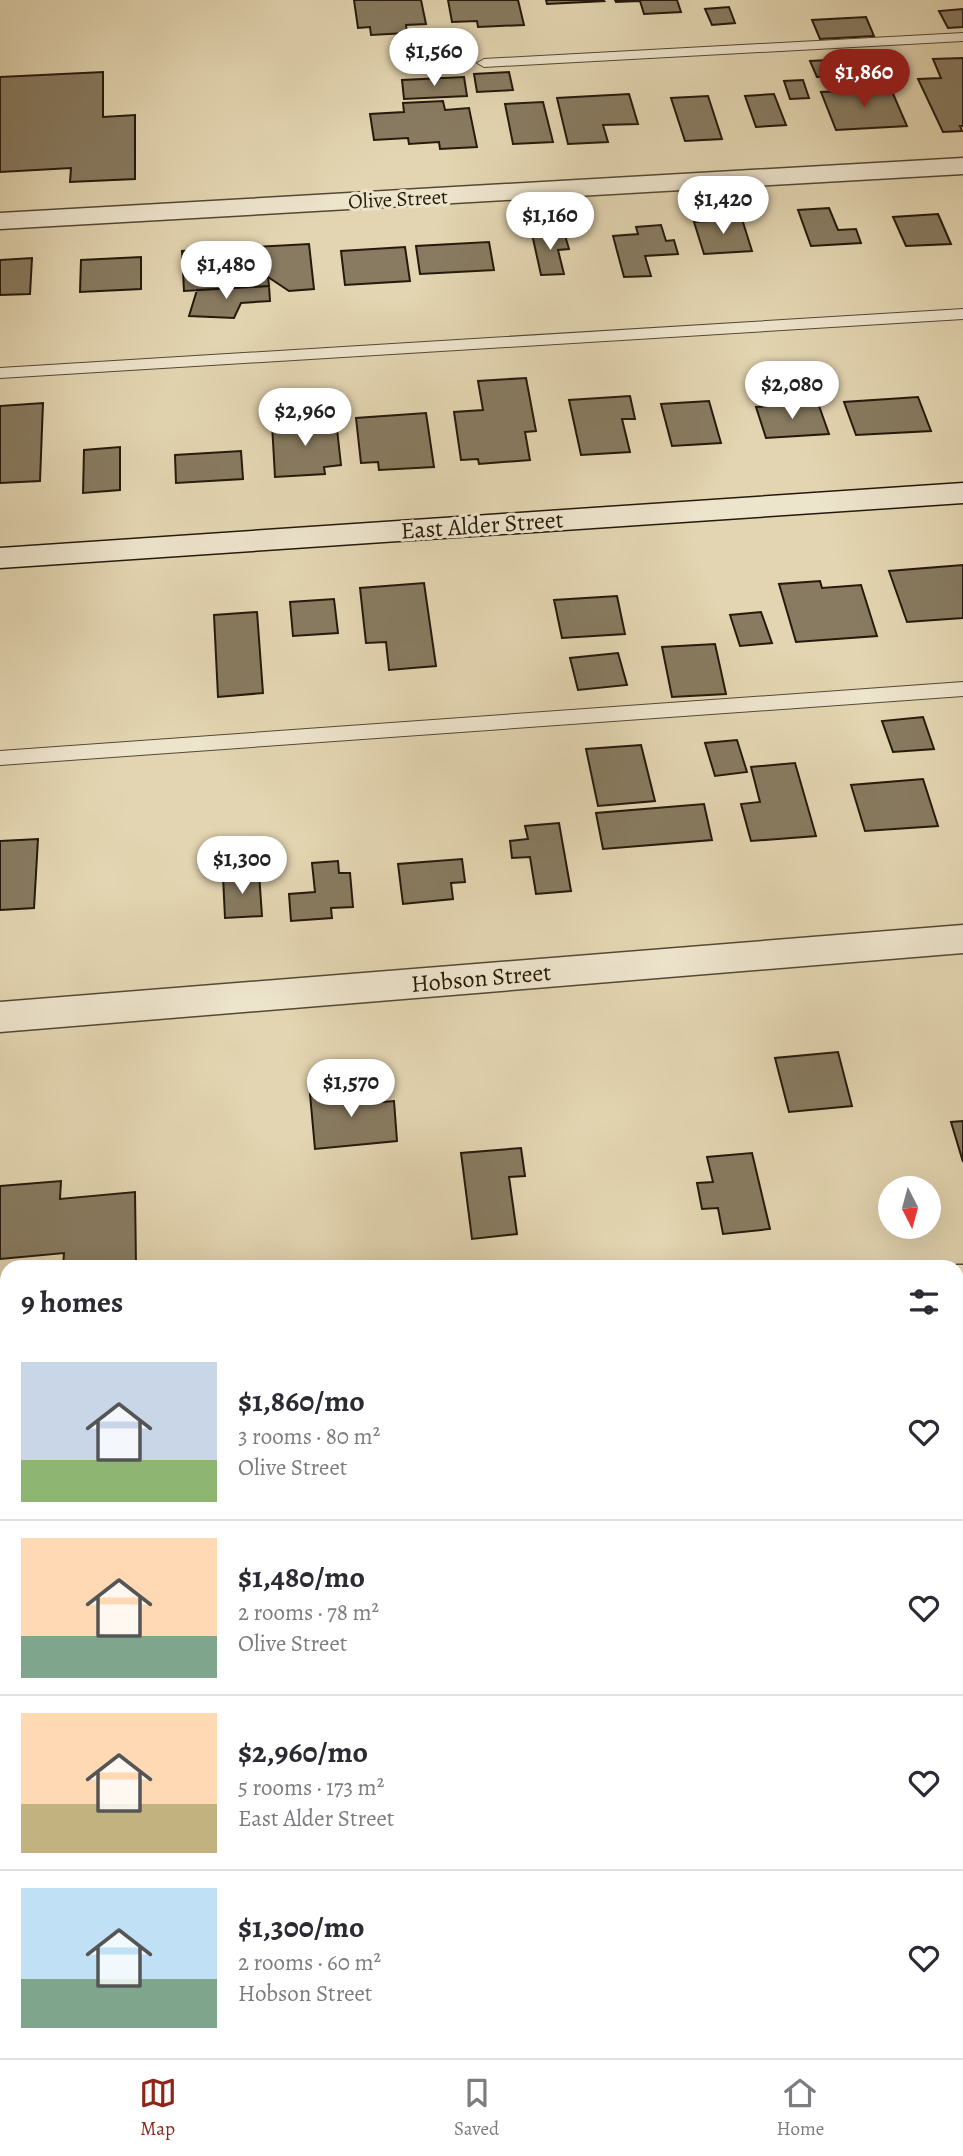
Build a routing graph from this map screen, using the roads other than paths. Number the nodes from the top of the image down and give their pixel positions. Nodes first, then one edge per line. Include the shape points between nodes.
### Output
1 (963, 37) edge
2 (484, 63) dead end
3 (963, 166) edge
4 (0, 221) edge
5 (963, 314) edge
6 (0, 373) edge
7 (963, 493) edge
8 (0, 558) edge
9 (963, 689) edge
10 (0, 758) edge
11 (963, 939) edge
12 (0, 1017) edge

1 - 2 lane
3 - 4 street, Olive Street
5 - 6 lane
7 - 8 street, East Alder Street
9 - 10 lane
11 - 12 street, Hobson Street

